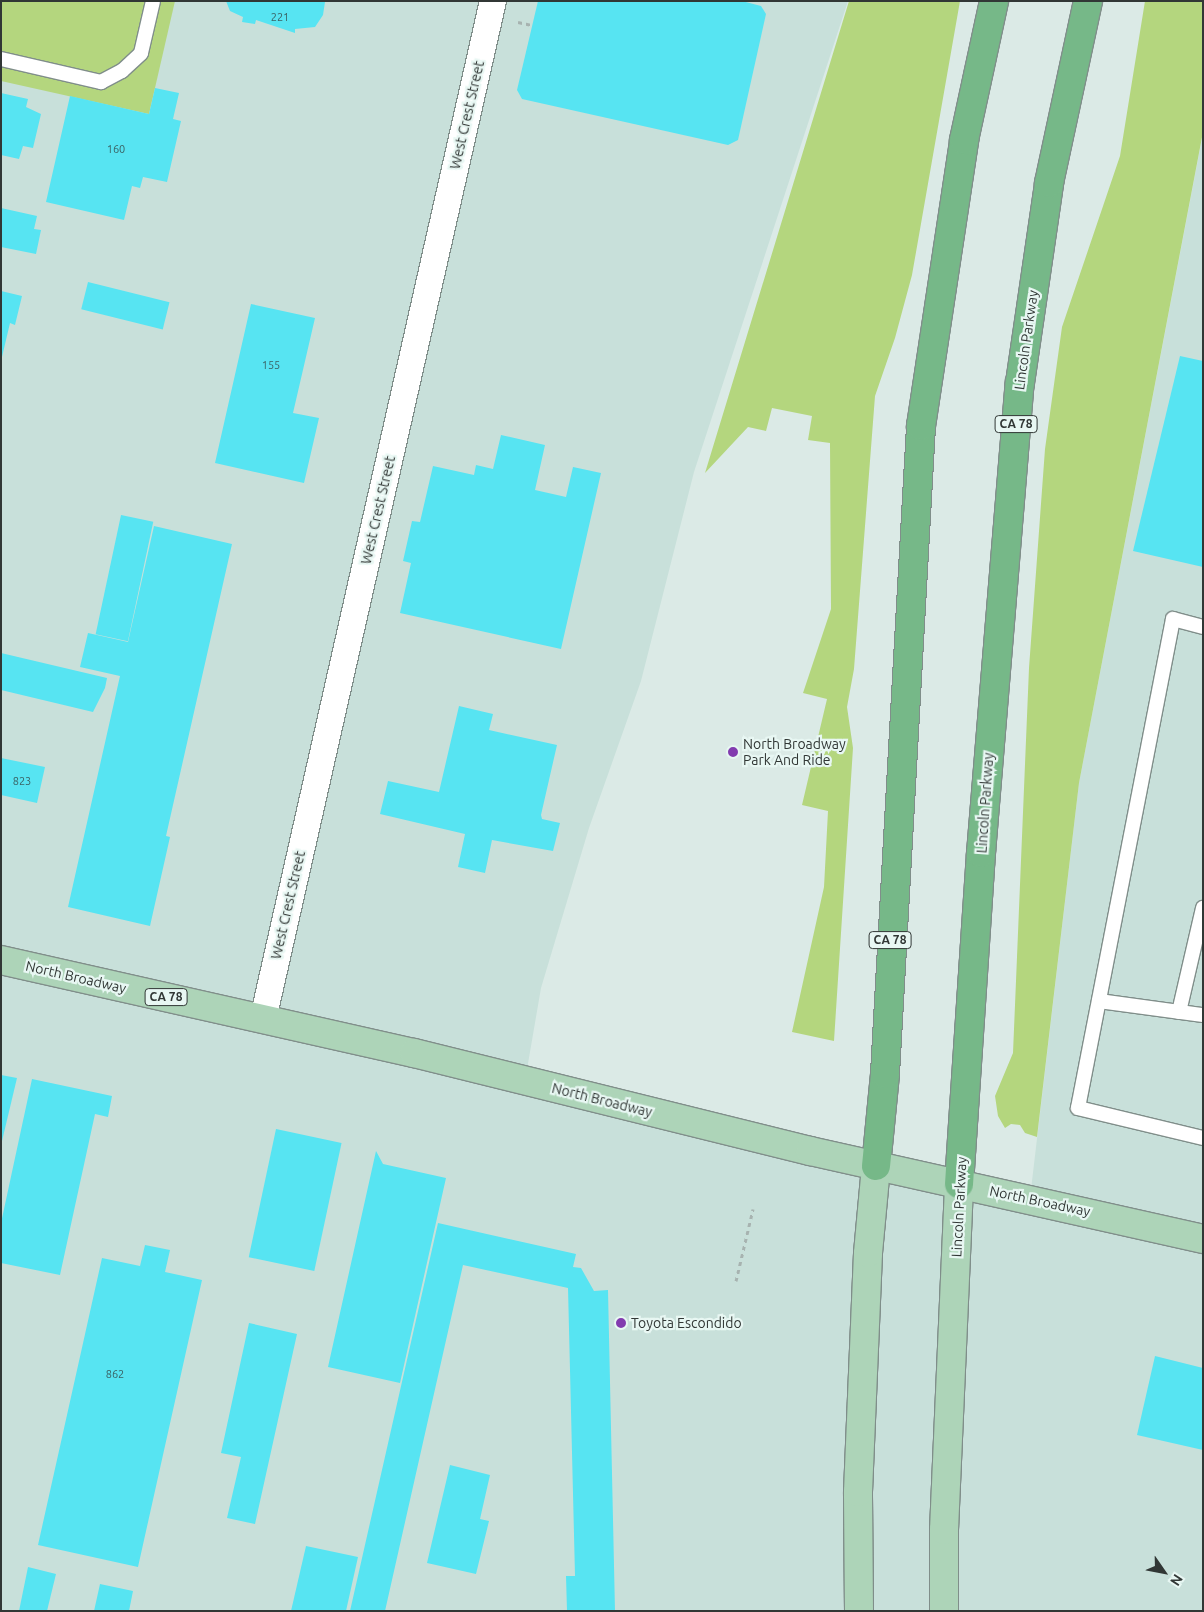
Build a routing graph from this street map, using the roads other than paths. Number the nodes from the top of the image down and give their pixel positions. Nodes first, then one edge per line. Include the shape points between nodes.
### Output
1 (153, 1) edge
2 (493, 1) edge
3 (994, 1) edge
4 (1088, 1) edge
5 (1, 59) edge
6 (1203, 627) edge
7 (1203, 908) edge
8 (1, 960) edge
9 (1099, 1001) junction
10 (1180, 1012) junction
11 (1203, 1015) edge
12 (263, 1019) junction
13 (1203, 1138) edge
14 (876, 1166) junction
15 (959, 1184) junction
16 (1203, 1239) edge
17 (859, 1611) edge
18 (944, 1611) edge

1 - 5 lane via 141,53 122,71 102,82
2 - 12 street, West Crest Street
3 - 14 highway, CA 78 via 964,140 922,426 885,1074
4 - 15 highway, Lincoln Parkway / CA 78 via 1049,183 1020,383 981,853
6 - 9 lane via 1173,619
7 - 10 lane
8 - 12 main road, North Broadway / CA 78
9 - 10 lane
9 - 13 lane via 1078,1108
10 - 11 lane
12 - 14 main road, North Broadway / CA 78
14 - 15 main road, North Broadway / CA 78
14 - 17 main road via 868,1253 858,1492
15 - 16 main road, North Broadway
15 - 18 main road, Lincoln Parkway via 944,1530

